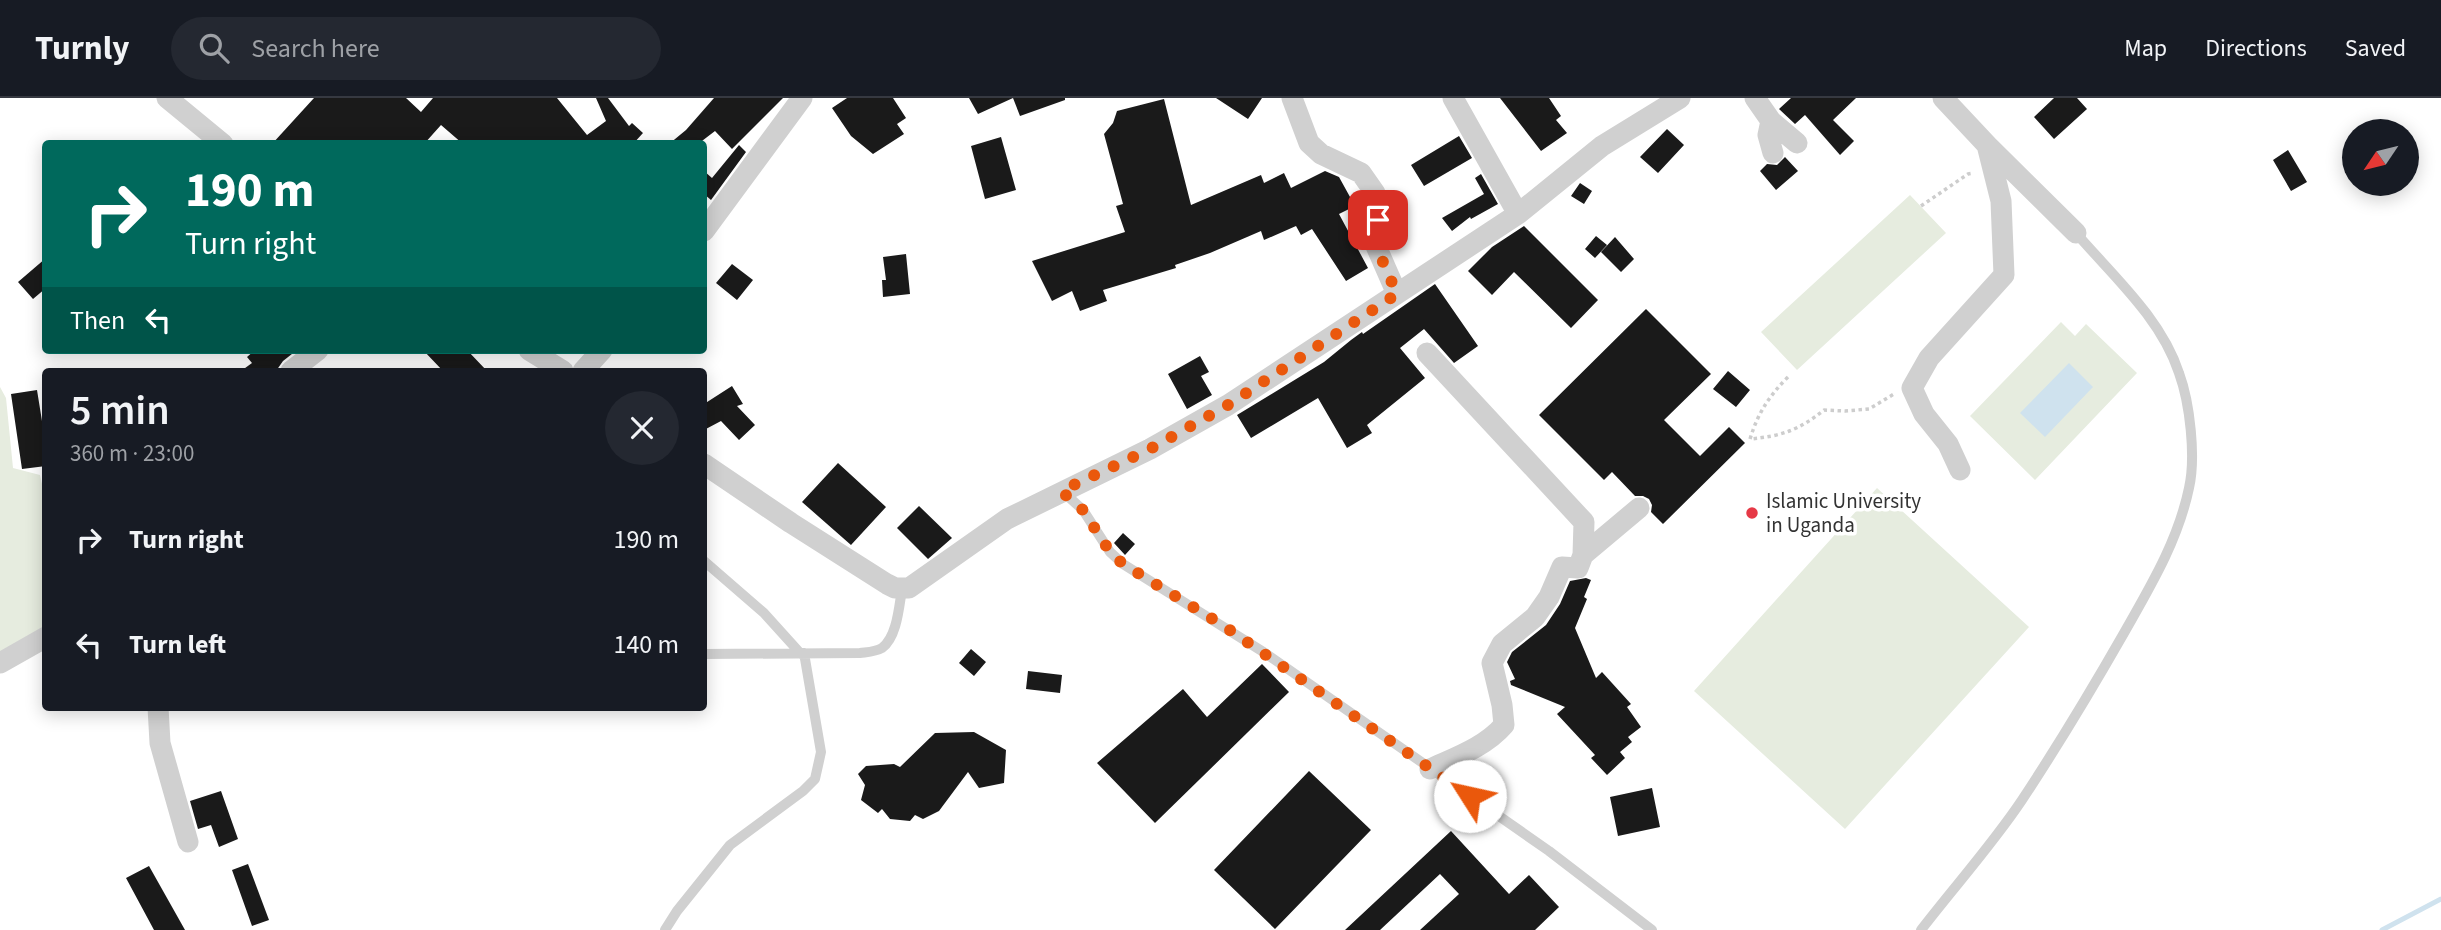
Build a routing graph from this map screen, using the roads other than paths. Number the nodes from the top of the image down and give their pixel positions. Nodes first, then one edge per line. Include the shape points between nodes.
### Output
1 (167, 98) edge
2 (802, 98) edge
3 (1292, 98) edge
4 (1453, 98) edge
5 (1680, 98) edge
6 (1755, 98) edge
7 (1943, 98) edge
8 (1771, 121) junction
9 (218, 140) edge
10 (1797, 143) dead end
11 (1987, 145) junction
12 (1773, 153) dead end
13 (1518, 214) junction
14 (707, 227) edge
15 (2076, 233) joint
16 (1397, 294) junction
17 (1427, 353) dead end
18 (312, 354) edge
19 (535, 354) edge
20 (598, 354) edge
21 (295, 368) edge
22 (558, 368) edge
23 (586, 368) edge
24 (707, 466) edge
25 (1960, 470) dead end
26 (1061, 491) junction
27 (1639, 508) dead end
28 (1584, 522) junction
29 (1605, 536) junction
30 (1583, 555) junction
31 (707, 564) edge
32 (902, 589) junction
33 (42, 640) edge
34 (803, 653) junction
35 (707, 654) edge
36 (0, 663) edge
37 (158, 711) edge
38 (1430, 769) junction
39 (188, 842) dead end
40 (665, 930) edge
41 (1652, 930) edge
42 (1921, 930) edge

1 - 9 street
2 - 14 street
3 - 16 street via 1309,143 1321,154 1361,173 1375,193 1376,246
4 - 13 street
5 - 13 street via 1602,146
6 - 8 street
7 - 11 street
8 - 10 street
8 - 12 street via 1768,135
11 - 15 street
11 - 25 street via 2001,201 2004,275 1929,358 1912,388
13 - 16 street
15 - 42 lane via 2160,330 2171,352 2180,374 2191,436 2189,487 2165,561 2113,653 2021,801
16 - 26 street via 1228,405
17 - 28 street
18 - 21 street
19 - 22 street
20 - 23 street
24 - 32 street via 853,563
26 - 32 street via 1007,519 919,583
26 - 38 lane via 1083,510 1123,564 1224,626
27 - 29 street
28 - 29 street
28 - 30 street
29 - 30 street
30 - 38 street via 1577,568 1562,567 1535,617 1502,644 1492,663 1504,725 1474,749
31 - 34 lane
32 - 34 lane via 895,626 885,646 860,653
33 - 36 street
34 - 35 lane
34 - 40 lane via 821,752 816,779 730,845
37 - 39 street via 160,743
38 - 41 lane

